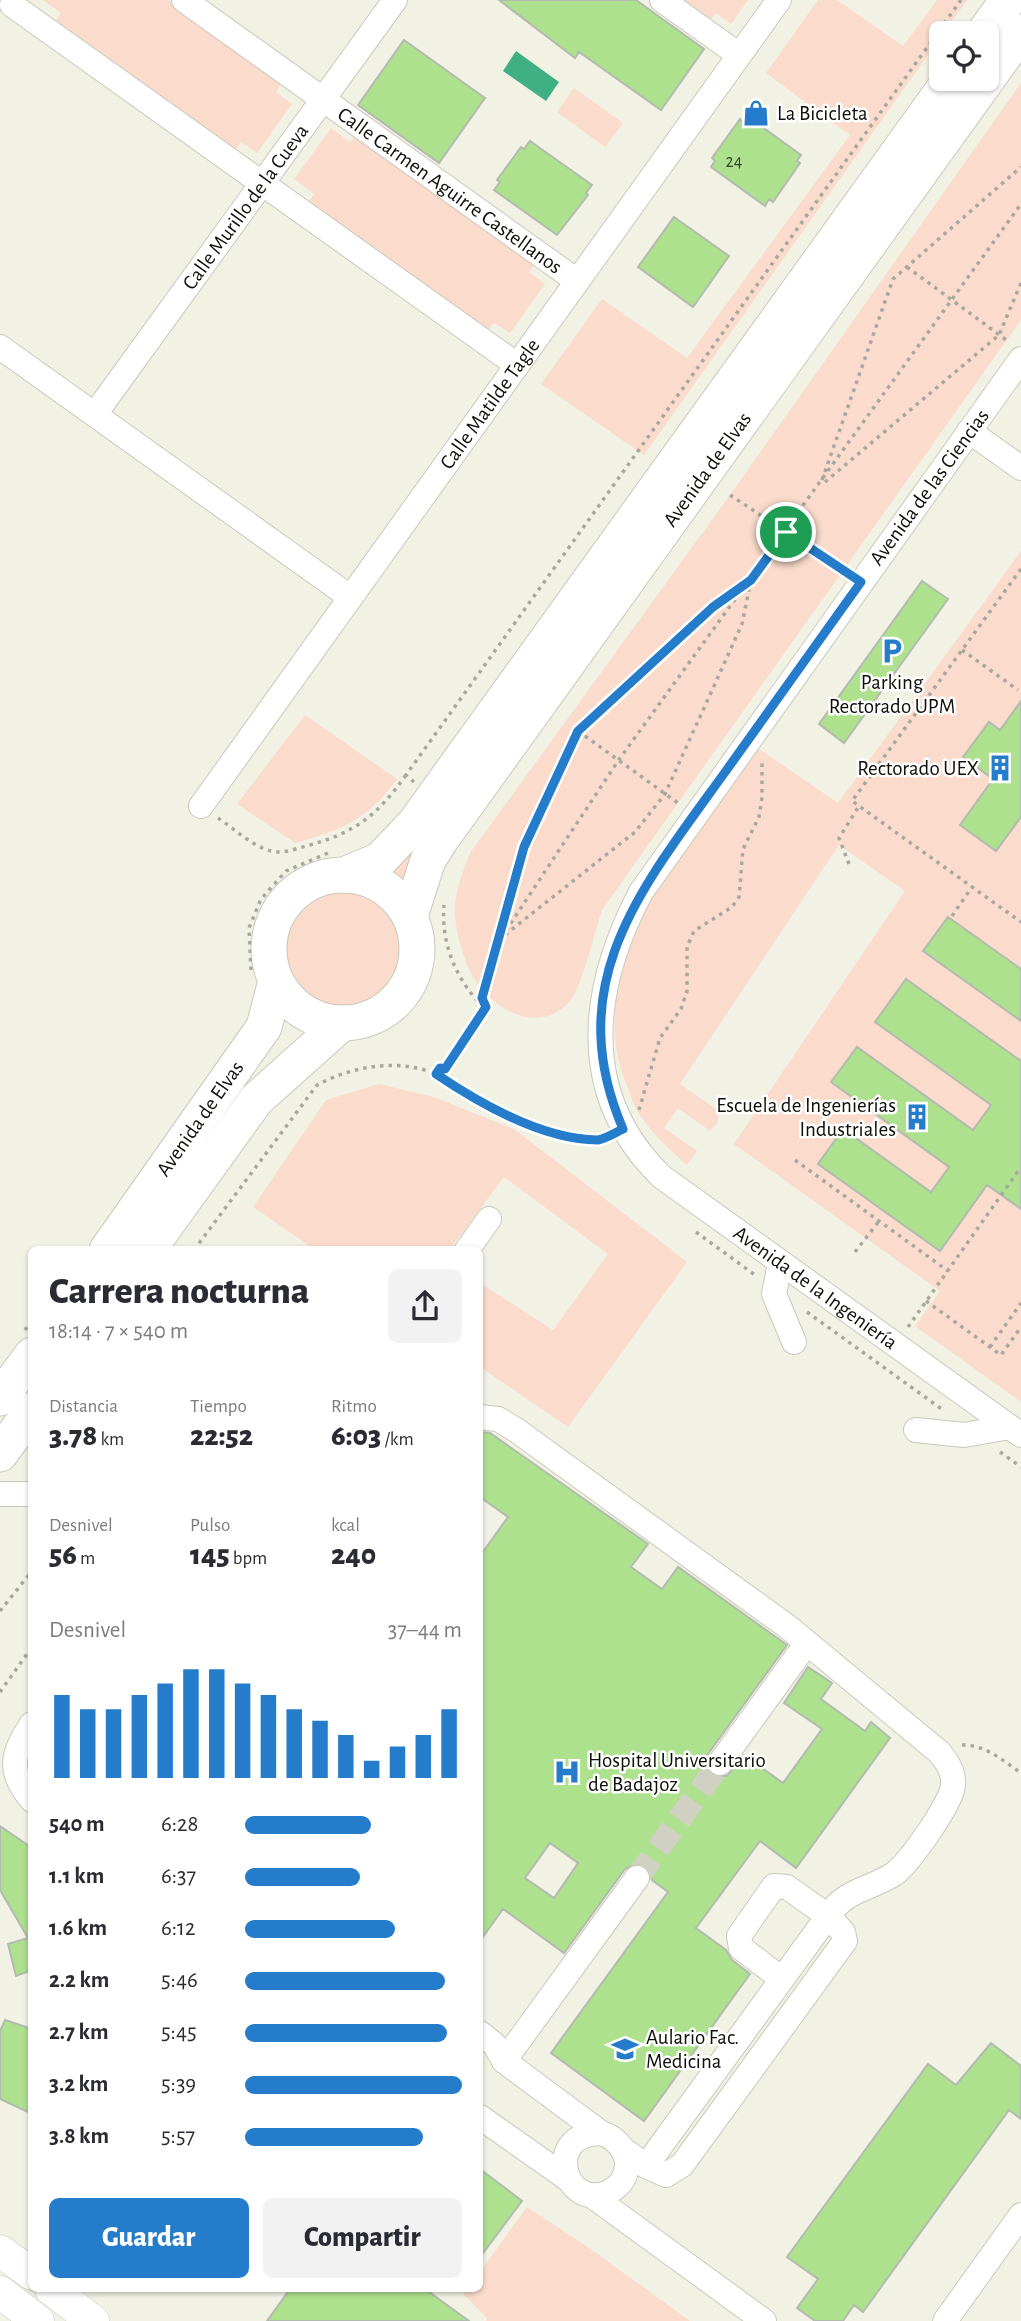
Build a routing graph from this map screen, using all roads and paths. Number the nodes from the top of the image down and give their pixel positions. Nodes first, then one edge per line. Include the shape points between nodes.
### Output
1 (184, 0) edge
2 (395, 0) edge
3 (662, 0) edge
4 (779, 0) edge
5 (961, 0) edge
6 (1008, 0) edge
7 (9, 8) edge
8 (993, 21) edge
9 (1021, 32) edge
10 (739, 55) junction
11 (942, 91) edge
12 (325, 100) junction
13 (1021, 167) edge
14 (264, 184) junction
15 (1021, 204) edge
16 (907, 267) junction
17 (577, 281) junction
18 (1021, 283) edge
19 (950, 299) junction
20 (999, 335) junction
21 (0, 347) edge
22 (1016, 351) edge
23 (517, 365) junction
24 (95, 414) junction
25 (969, 431) junction
26 (1021, 468) edge
27 (820, 485) junction
28 (730, 495) dead end
29 (786, 532) junction
30 (1021, 569) edge
31 (751, 580) junction
32 (861, 582) junction
33 (350, 597) junction
34 (962, 650) junction
35 (1018, 691) dead end
36 (578, 731) junction
37 (761, 756) dead end
38 (618, 761) junction
39 (406, 775) junction
40 (417, 784) dead end
41 (664, 794) junction
42 (201, 806) joint
43 (859, 806) junction
44 (694, 815) junction
45 (340, 863) junction
46 (849, 864) dead end
47 (972, 887) junction
48 (444, 898) dead end
49 (410, 916) junction
50 (952, 916) dead end
51 (1021, 922) edge
52 (501, 938) junction
53 (263, 977) junction
54 (341, 1024) junction
55 (440, 1068) junction
56 (436, 1074) junction
57 (623, 1129) junction
58 (795, 1160) dead end
59 (1021, 1167) edge
60 (489, 1219) dead end
61 (879, 1221) junction
62 (696, 1232) dead end
63 (110, 1246) edge
64 (151, 1246) edge
65 (197, 1246) edge
66 (470, 1246) edge
67 (855, 1252) dead end
68 (780, 1263) junction
69 (948, 1271) junction
70 (775, 1289) junction
71 (926, 1301) junction
72 (1021, 1303) edge
73 (908, 1327) dead end
74 (1021, 1327) edge
75 (794, 1342) dead end
76 (990, 1347) junction
77 (28, 1360) edge
78 (0, 1398) edge
79 (28, 1416) edge
80 (483, 1417) edge
81 (916, 1430) dead end
82 (1016, 1431) edge
83 (974, 1433) junction
84 (0, 1454) edge
85 (1021, 1467) edge
86 (28, 1493) edge
87 (0, 1494) edge
88 (28, 1576) edge
89 (0, 1611) edge
90 (807, 1643) junction
91 (28, 1653) edge
92 (0, 1692) edge
93 (28, 1729) edge
94 (952, 1746) dead end
95 (720, 1763) tunnel mouth
96 (1021, 1773) edge
97 (28, 1795) edge
98 (637, 1878) tunnel mouth
99 (828, 1916) junction
100 (782, 1979) junction
101 (483, 2035) edge
102 (483, 2056) edge
103 (504, 2061) junction
104 (483, 2119) edge
105 (601, 2133) junction
106 (624, 2150) junction
107 (646, 2166) junction
108 (568, 2179) junction
109 (591, 2195) junction
110 (1021, 2215) edge
111 (0, 2251) edge
112 (28, 2271) edge
113 (0, 2292) edge
114 (55, 2292) edge
115 (38, 2321) edge
116 (93, 2321) edge
117 (764, 2321) edge
118 (946, 2321) edge

1 - 12 street, Calle Carmen Aguirre Castellanos
2 - 12 street, Calle Murillo de la Cueva
3 - 10 street
4 - 10 street, Calle Matilde Tagle
5 - 39 path
6 - 8 highway
7 - 14 street
9 - 49 highway, Avenida de Elvas via 440,841 428,860
10 - 17 street, Calle Matilde Tagle
11 - 45 highway, Avenida de Elvas via 415,823 380,860
12 - 14 street, Calle Murillo de la Cueva
12 - 17 street, Calle Carmen Aguirre Castellanos
13 - 16 path
14 - 23 street
14 - 24 street, Calle Murillo de la Cueva
15 - 19 path
16 - 19 path
16 - 27 path via 893,279
17 - 23 street, Calle Matilde Tagle
18 - 20 path
19 - 20 path
19 - 27 path
20 - 22 path
20 - 27 path
21 - 24 street
22 - 25 street, Avenida de las Ciencias
23 - 33 street, Calle Matilde Tagle
24 - 33 street
25 - 26 street
25 - 32 street, Avenida de las Ciencias
27 - 29 path
28 - 29 path
29 - 31 path
29 - 32 path
30 - 34 path
31 - 36 path via 713,607
31 - 38 path
31 - 41 path via 742,624
32 - 44 street, Avenida de las Ciencias
33 - 42 street, Calle Matilde Tagle
34 - 35 path
34 - 43 path via 852,801
36 - 38 path
36 - 52 path via 524,847
37 - 57 path via 759,817 743,849 739,897 732,907 694,931 687,947 687,991 681,1009 660,1038 640,1108
38 - 41 path
38 - 52 path
39 - 40 path
39 - 42 path via 383,806 353,830 278,852 261,847
41 - 44 path
41 - 52 path via 635,832
43 - 46 path via 839,838
43 - 47 path
44 - 57 street, Avenida de las Ciencias via 635,902 604,986 602,1069
45 - 49 highway via 383,887
45 - 53 highway via 329,876 305,885 283,906 270,935
45 - 53 path via 286,871 261,899 249,928
47 - 50 path
47 - 51 path
48 - 55 path via 449,953 462,984 481,1005
49 - 54 highway via 417,950 406,989 376,1016
52 - 55 path via 482,998 486,1007 445,1069
53 - 54 highway via 305,1013
53 - 63 highway, Avenida de Elvas via 264,1027
54 - 64 highway, Avenida de Elvas via 256,1100
55 - 56 path
56 - 57 path via 474,1100 550,1131 600,1140
56 - 65 path via 419,1067 390,1065 337,1074 317,1084
57 - 68 street, Avenida de la Ingeniería via 662,1177
58 - 61 path
59 - 69 path
60 - 66 street
61 - 67 path
61 - 69 path
62 - 70 path
68 - 70 street
68 - 82 street, Avenida de la Ingeniería
69 - 71 path
70 - 75 street
70 - 83 path
71 - 73 path
71 - 76 path
72 - 76 path
74 - 76 path via 1001,1354
77 - 78 highway
79 - 84 highway
80 - 90 street via 498,1419 516,1430
81 - 83 street
82 - 83 street
83 - 85 path
86 - 87 street
88 - 89 path
90 - 95 street
90 - 99 street via 939,1752 951,1769 953,1784 934,1825 896,1873 839,1900
91 - 92 path
93 - 97 street via 18,1743 14,1763 18,1784
94 - 96 path via 975,1745
98 - 103 street
99 - 100 street
99 - 100 street via 787,1887 774,1886 739,1936 741,1948
99 - 107 street via 843,1931 845,1941 723,2110 682,2165 666,2175
100 - 107 street
101 - 103 street
102 - 103 street
103 - 105 street
104 - 108 street
105 - 106 street
105 - 108 street via 581,2136 568,2150
106 - 107 street
106 - 109 street via 624,2178 610,2192
108 - 109 street
109 - 117 street
110 - 118 street
111 - 112 main road
113 - 115 main road
114 - 116 main road

